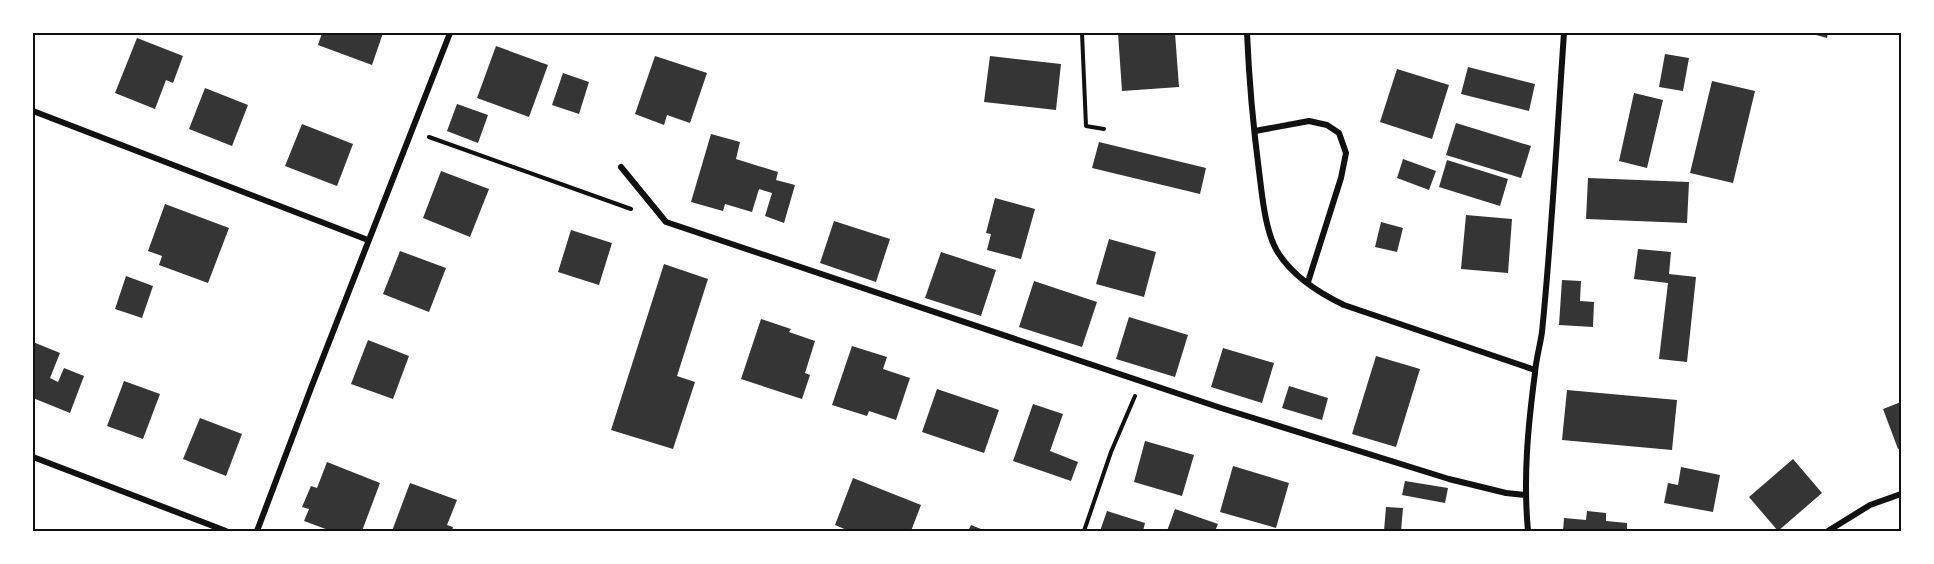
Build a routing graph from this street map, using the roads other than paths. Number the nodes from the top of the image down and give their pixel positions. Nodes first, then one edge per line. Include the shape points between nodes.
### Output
1 (450, 33) edge
2 (1246, 33) edge
3 (1564, 33) edge
4 (33, 111) edge
5 (1255, 131) junction
6 (621, 166) dead end
7 (368, 240) junction
8 (1308, 282) junction
9 (1535, 370) junction
10 (33, 457) edge
11 (1901, 494) edge
12 (1525, 495) junction
13 (226, 531) edge
14 (258, 531) edge
15 (1528, 531) edge
16 (1828, 531) edge

1 - 7 street
2 - 5 street
3 - 9 street via 1542,324
4 - 7 street
5 - 8 street via 1263,209 1276,249 1291,270
5 - 8 street via 1309,121 1327,125 1339,133 1343,143 1346,153 1341,177
6 - 12 street via 666,222 1142,382 1449,479
7 - 14 street
8 - 9 street via 1344,305
9 - 12 street
10 - 13 street
11 - 16 street via 1870,505
12 - 15 street

